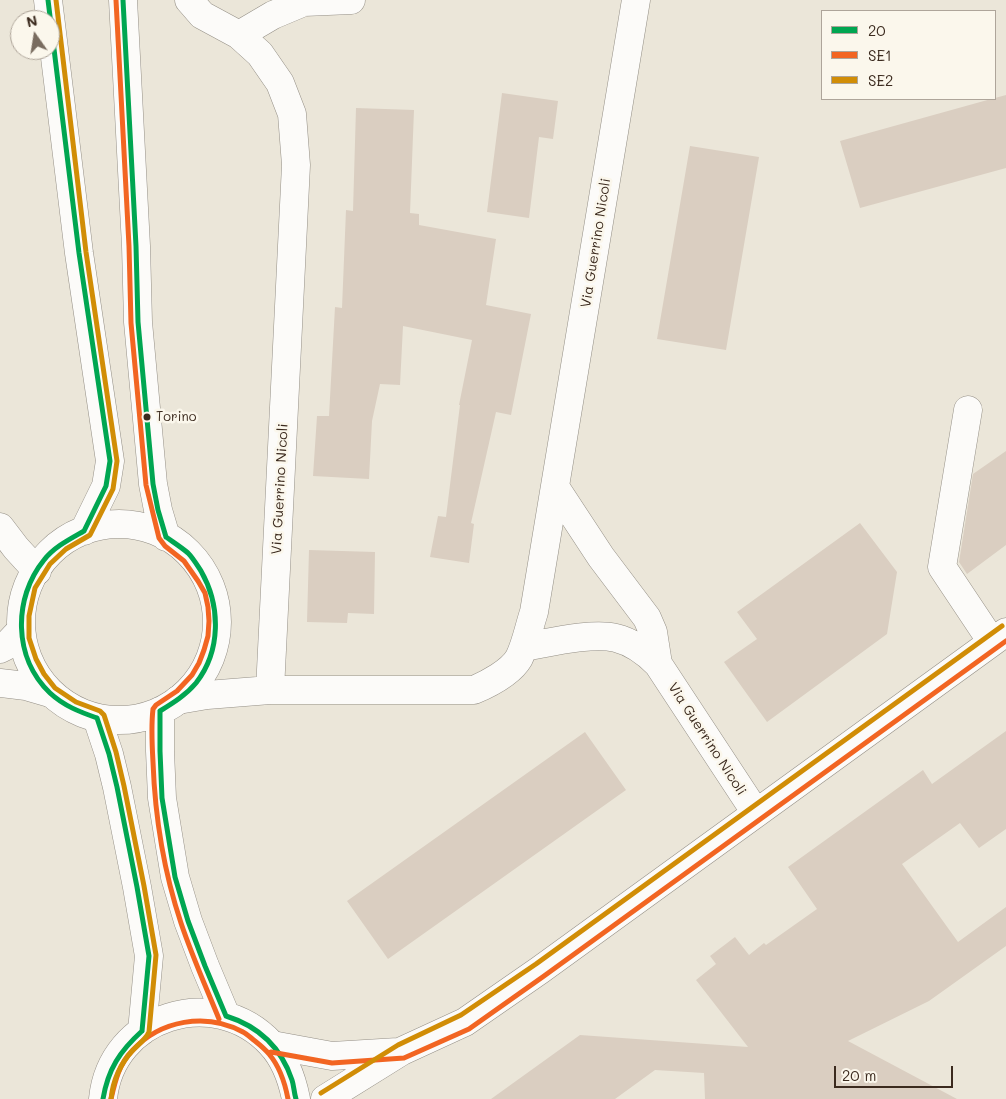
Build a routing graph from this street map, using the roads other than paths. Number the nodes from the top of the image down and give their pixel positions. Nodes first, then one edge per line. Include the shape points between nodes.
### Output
1 (48, 0) edge
2 (123, 0) edge
3 (189, 0) edge
4 (351, 0) edge
5 (636, 0) edge
6 (239, 35) junction
7 (968, 410) dead end
8 (555, 487) junction
9 (0, 527) edge
10 (84, 531) junction
11 (166, 537) junction
12 (37, 571) junction
13 (22, 630) junction
14 (999, 637) edge
15 (524, 647) junction
16 (0, 649) edge
17 (658, 664) junction
18 (0, 683) edge
19 (270, 690) junction
20 (50, 693) junction
21 (169, 706) junction
22 (97, 718) junction
23 (756, 814) junction
24 (226, 1016) junction
25 (142, 1031) junction
26 (272, 1044) junction
27 (402, 1051) junction
28 (103, 1099) edge
29 (296, 1099) edge
30 (325, 1099) edge

1 - 10 street via 79,253 110,461 106,486
2 - 11 street via 138,322 153,484
3 - 6 street, Via Guerrino Nicoli via 202,15
4 - 6 street via 304,2
5 - 8 street, Via Guerrino Nicoli
6 - 19 street, Via Guerrino Nicoli via 260,54 280,83 292,114 296,164
7 - 14 street via 942,567
8 - 15 street, Via Guerrino Nicoli via 534,612
8 - 17 street, Via Guerrino Nicoli via 601,557 647,618 653,632
9 - 12 street
10 - 11 street via 118,524 144,528
10 - 12 street via 62,543 44,559
11 - 21 street via 189,554 207,579 216,617 216,640 208,661 189,690
12 - 13 street via 28,586 21,615
13 - 16 street
13 - 20 street via 29,662
14 - 23 street
15 - 17 street, Via Guerrino Nicoli via 578,638 614,637 645,652
15 - 19 street, Via Guerrino Nicoli via 518,660 503,673 474,690
17 - 23 street, Via Guerrino Nicoli
18 - 20 street
19 - 21 street via 207,695
20 - 22 street via 72,709
21 - 22 street via 137,719
21 - 24 street via 160,751 162,798 175,877 188,921
22 - 25 street via 117,787 149,956
23 - 27 street via 465,1022
24 - 25 street via 194,1012 176,1015 155,1022
24 - 26 street via 244,1023
25 - 28 street via 119,1054 110,1070
26 - 27 street via 332,1056
26 - 29 street via 292,1080
27 - 30 street

